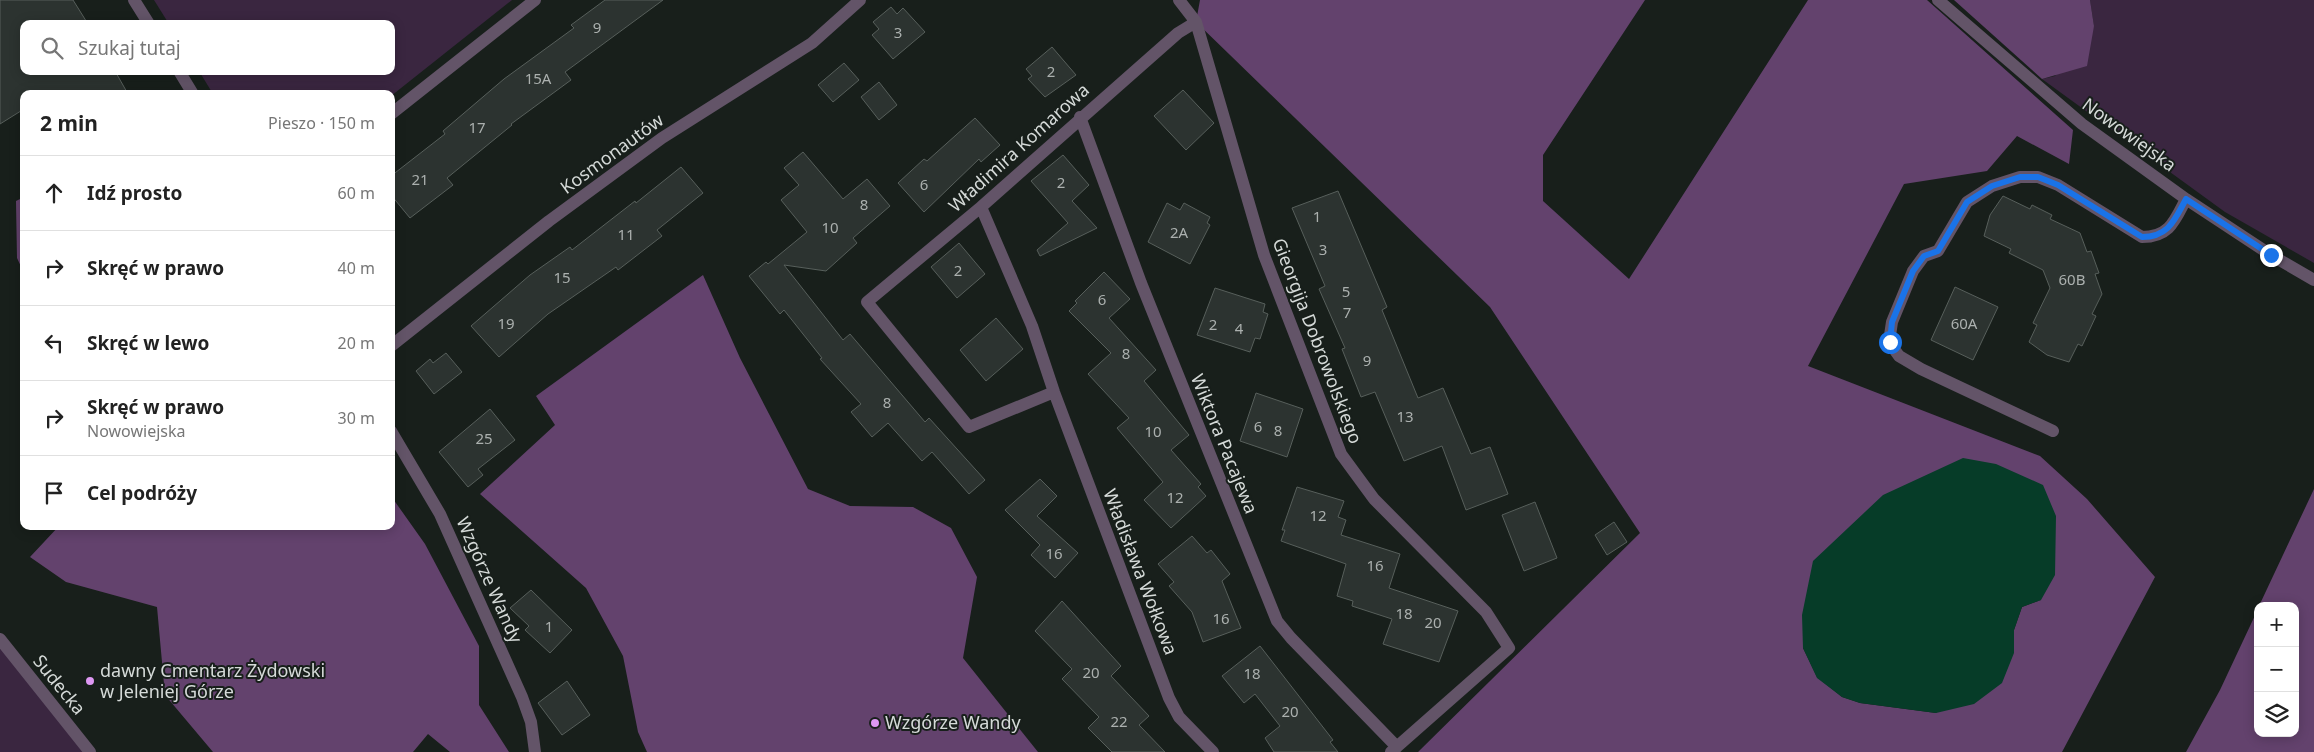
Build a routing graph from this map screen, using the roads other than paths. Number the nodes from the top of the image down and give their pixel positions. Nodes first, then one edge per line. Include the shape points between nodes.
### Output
1 (134, 0) edge
2 (535, 0) edge
3 (860, 0) edge
4 (1179, 0) edge
5 (1938, 0) edge
6 (146, 20) edge
7 (1196, 22) junction
8 (181, 75) edge
9 (191, 90) edge
10 (395, 111) edge
11 (1080, 117) junction
12 (2186, 199) junction
13 (981, 207) junction
14 (2314, 280) edge
15 (395, 343) edge
16 (1054, 392) junction
17 (2053, 431) dead end
18 (395, 438) edge
19 (0, 639) edge
20 (1394, 749) edge
21 (90, 752) edge
22 (535, 752) edge
23 (1213, 752) edge

1 - 6 street
2 - 10 street
3 - 15 street, Kosmonautów via 812,43 662,138 601,182
4 - 7 street
5 - 12 street, Nowowiejska via 2082,124
7 - 11 street, Władimira Komarowa via 1178,33
7 - 20 street, Gieorgija Dobrowolskiego via 1264,255 1341,454 1374,498 1486,612 1509,648
8 - 9 street
11 - 13 street, Władimira Komarowa
11 - 20 street, Wiktora Pacajewa via 1141,283 1277,621
12 - 14 street, Nowowiejska
12 - 17 street via 2172,224 2156,237 2142,237 2058,185 2038,177 2020,177 1992,186 1967,202 1938,251 1924,256 1913,271 1892,322 1890,342 1898,356
13 - 16 street, Władisława Wołkowa via 1021,298
13 - 16 street, Władimira Komarowa via 867,302 969,427
16 - 23 street, Władisława Wołkowa via 1169,698 1179,717
18 - 22 street, Wzgórze Wandy via 440,514 522,696 531,722
19 - 21 street, Sudecka

